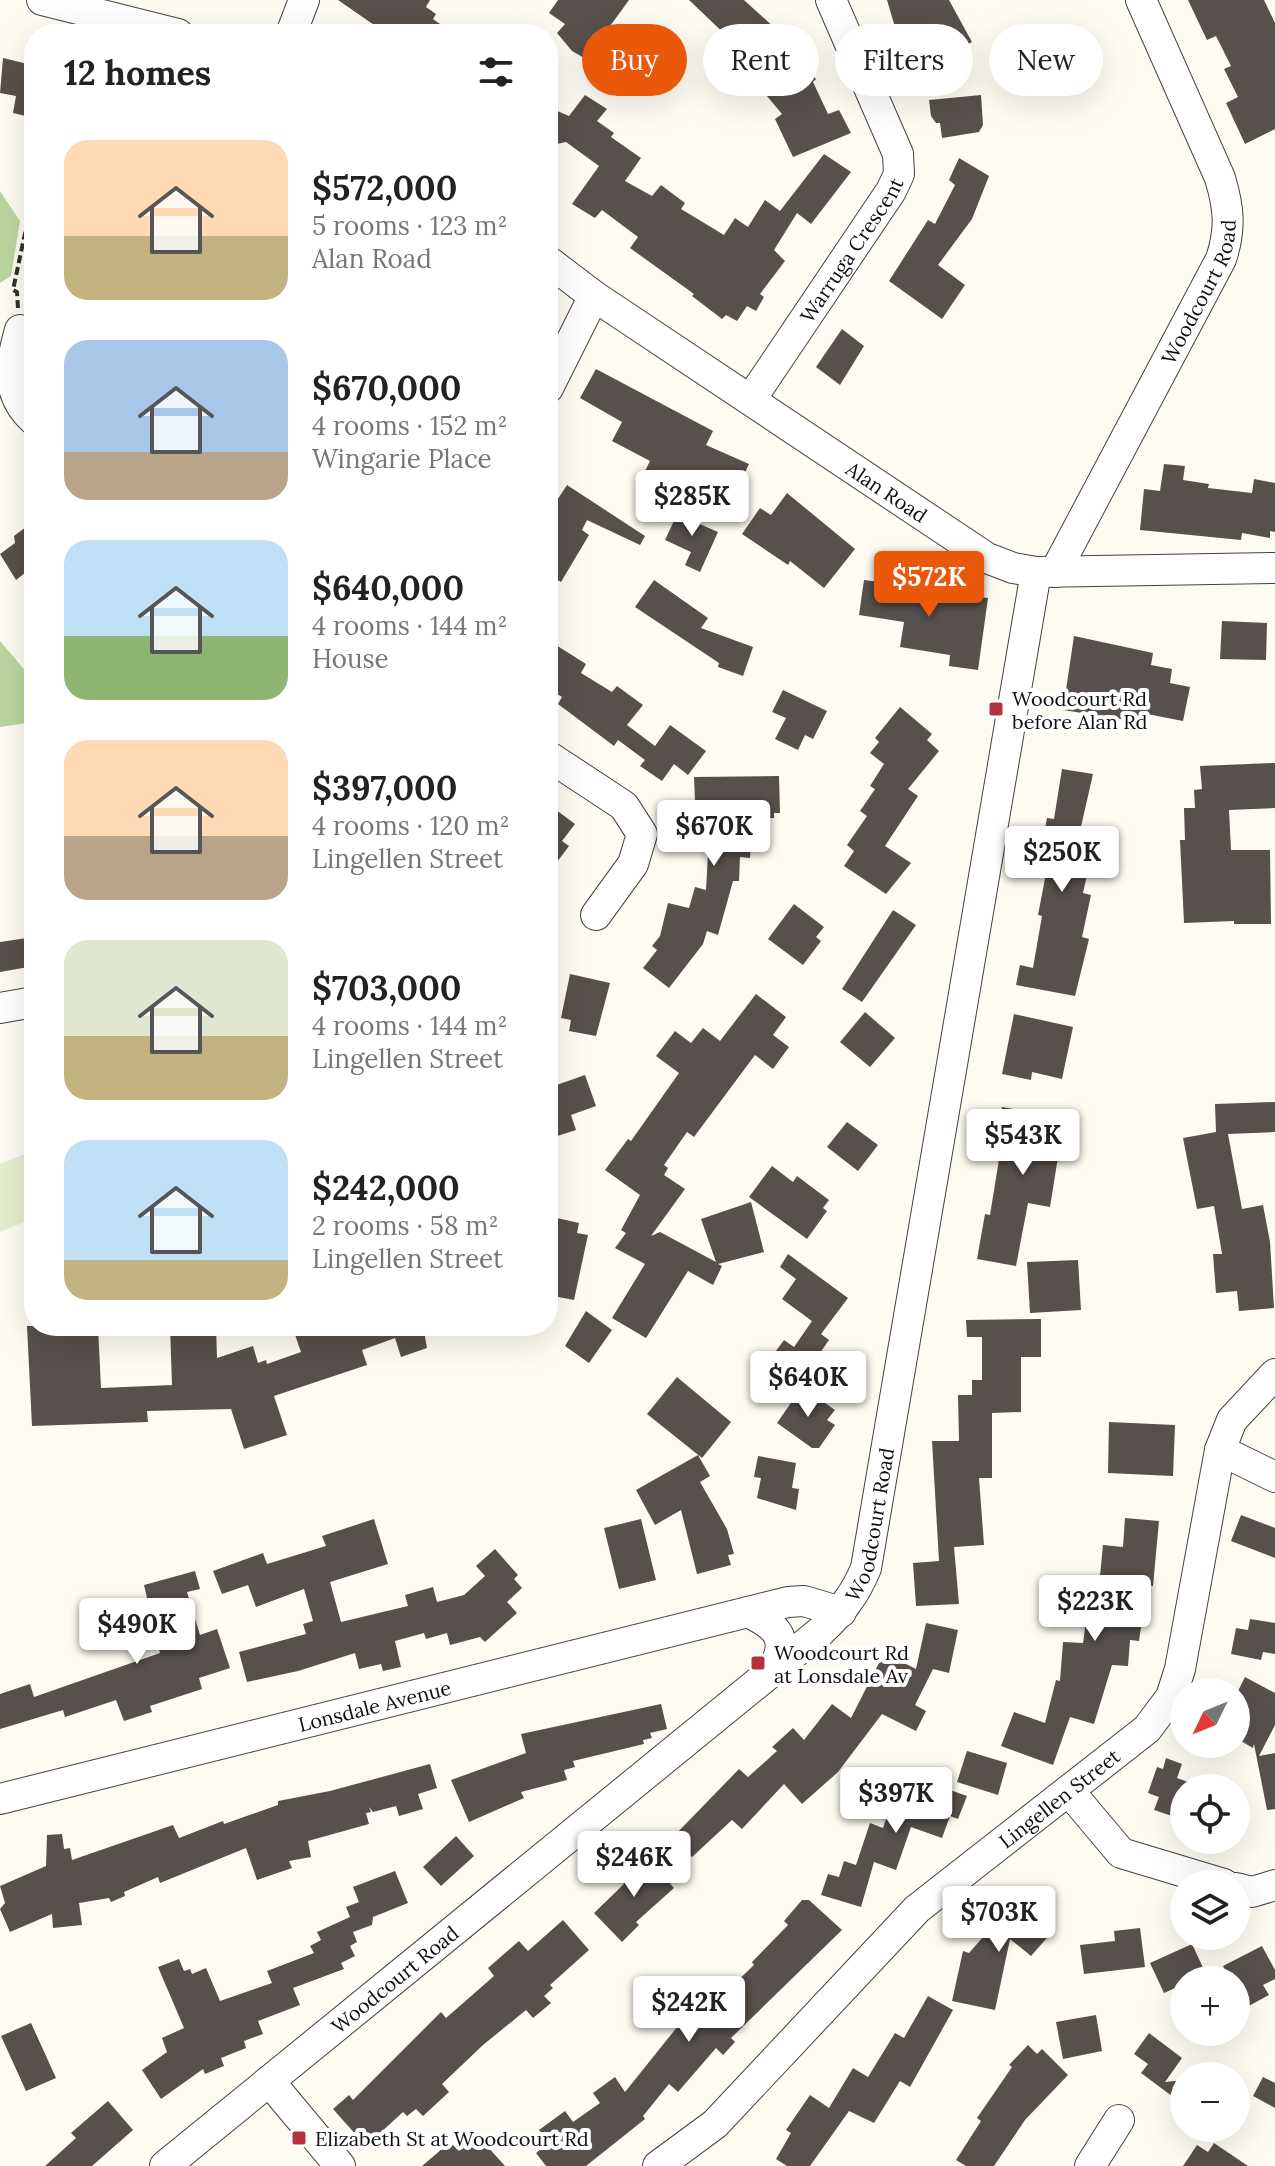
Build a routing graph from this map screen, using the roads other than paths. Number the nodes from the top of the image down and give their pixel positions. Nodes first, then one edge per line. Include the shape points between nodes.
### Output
1 (42, 0) edge
2 (304, 0) edge
3 (831, 0) edge
4 (1141, 0) edge
5 (138, 24) edge
6 (295, 24) edge
7 (558, 269) edge
8 (594, 296) junction
9 (20, 330) dead end
10 (558, 368) edge
11 (751, 399) junction
12 (24, 406) edge
13 (1275, 568) edge
14 (1046, 572) junction
15 (558, 763) edge
16 (596, 915) dead end
17 (24, 1004) edge
18 (0, 1008) edge
19 (1275, 1374) edge
20 (1220, 1450) junction
21 (1275, 1477) edge
22 (748, 1612) junction
23 (841, 1612) junction
24 (772, 1671) junction
25 (1069, 1791) junction
26 (0, 1799) edge
27 (1177, 1870) edge
28 (1275, 1885) edge
29 (1250, 1892) edge
30 (269, 2081) junction
31 (1119, 2120) dead end
32 (165, 2166) edge
33 (340, 2166) edge
34 (658, 2166) edge
35 (1090, 2166) edge

1 - 5 street
2 - 6 street
3 - 11 street, Warruga Crescent via 898,154 899,174
4 - 14 street, Woodcourt Road via 1220,178 1229,205 1229,235 1221,259
7 - 8 street, Alan Road
8 - 10 street
8 - 11 street, Alan Road
9 - 12 street via 11,361 13,391
11 - 14 street, Alan Road via 987,558
13 - 14 street, Alan Road
14 - 23 street, Woodcourt Road via 866,1568
15 - 16 street via 624,806 642,834 633,864
17 - 18 street
19 - 20 street, Lingellen Street via 1232,1420
20 - 21 street
20 - 25 street, Lingellen Street via 1171,1697 1147,1729
22 - 23 street, Lonsdale Avenue via 804,1601
22 - 24 street via 769,1623 780,1637 782,1653
22 - 26 street, Lonsdale Avenue
23 - 24 street, Woodcourt Road
24 - 30 street, Woodcourt Road
25 - 27 street via 1121,1853
25 - 34 street, Lingellen Street via 917,1909 715,2124
28 - 29 street
30 - 32 street, Woodcourt Road
30 - 33 street
31 - 35 street

